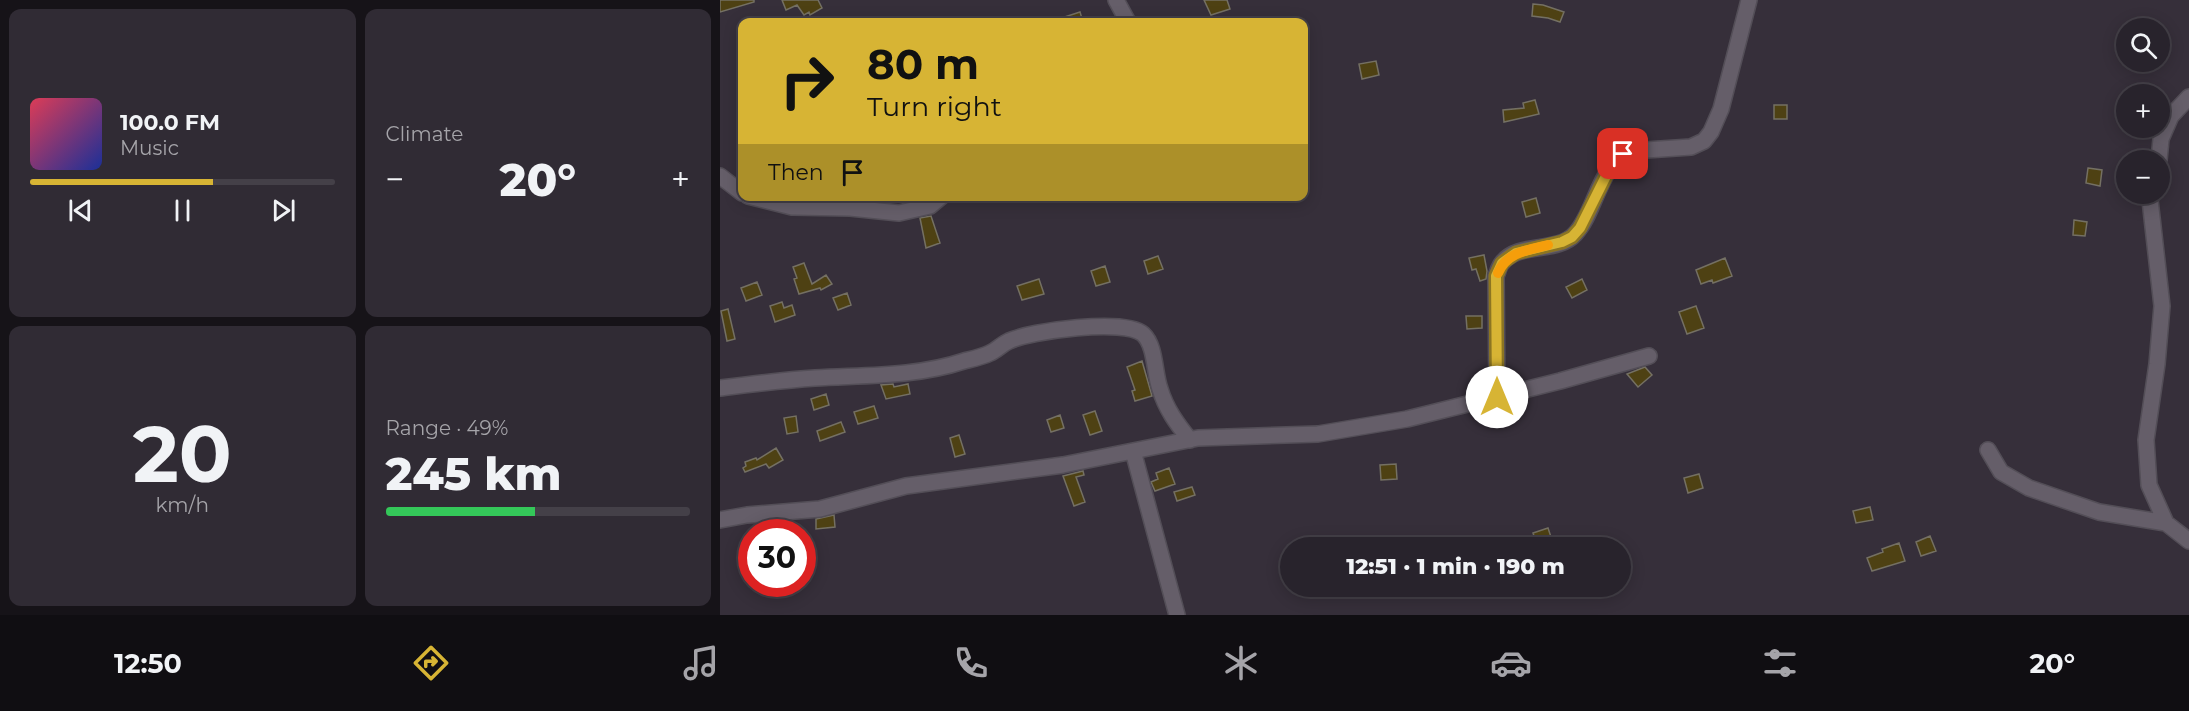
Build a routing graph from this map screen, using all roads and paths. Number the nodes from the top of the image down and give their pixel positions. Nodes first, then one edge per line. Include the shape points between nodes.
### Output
1 (1116, 0) edge
2 (1749, 0) edge
3 (1126, 18) edge
4 (2189, 97) edge
5 (2159, 150) edge
6 (720, 176) edge
7 (738, 190) edge
8 (768, 201) edge
9 (936, 201) edge
10 (2151, 204) edge
11 (1649, 356) dead end
12 (720, 388) edge
13 (1497, 397) junction
14 (1190, 440) junction
15 (1988, 450) dead end
16 (1133, 452) junction
17 (720, 520) edge
18 (2166, 523) junction
19 (2189, 541) edge
20 (1177, 615) edge

1 - 3 street
2 - 13 street via 1721,109 1704,141 1691,147 1623,154 1609,170 1572,237 1516,253 1502,263 1496,276
4 - 5 street via 2171,116
6 - 7 street
8 - 9 street via 792,207 899,213
10 - 18 street via 2162,306 2146,440 2150,485
11 - 13 street
12 - 14 street via 917,371 960,363 1037,332 1097,326 1131,328 1148,340 1169,412
13 - 14 street via 1407,419 1318,434
14 - 16 street
15 - 18 street via 2001,472 2029,488 2099,512
16 - 17 street via 906,486 820,509
16 - 20 street
18 - 19 street

